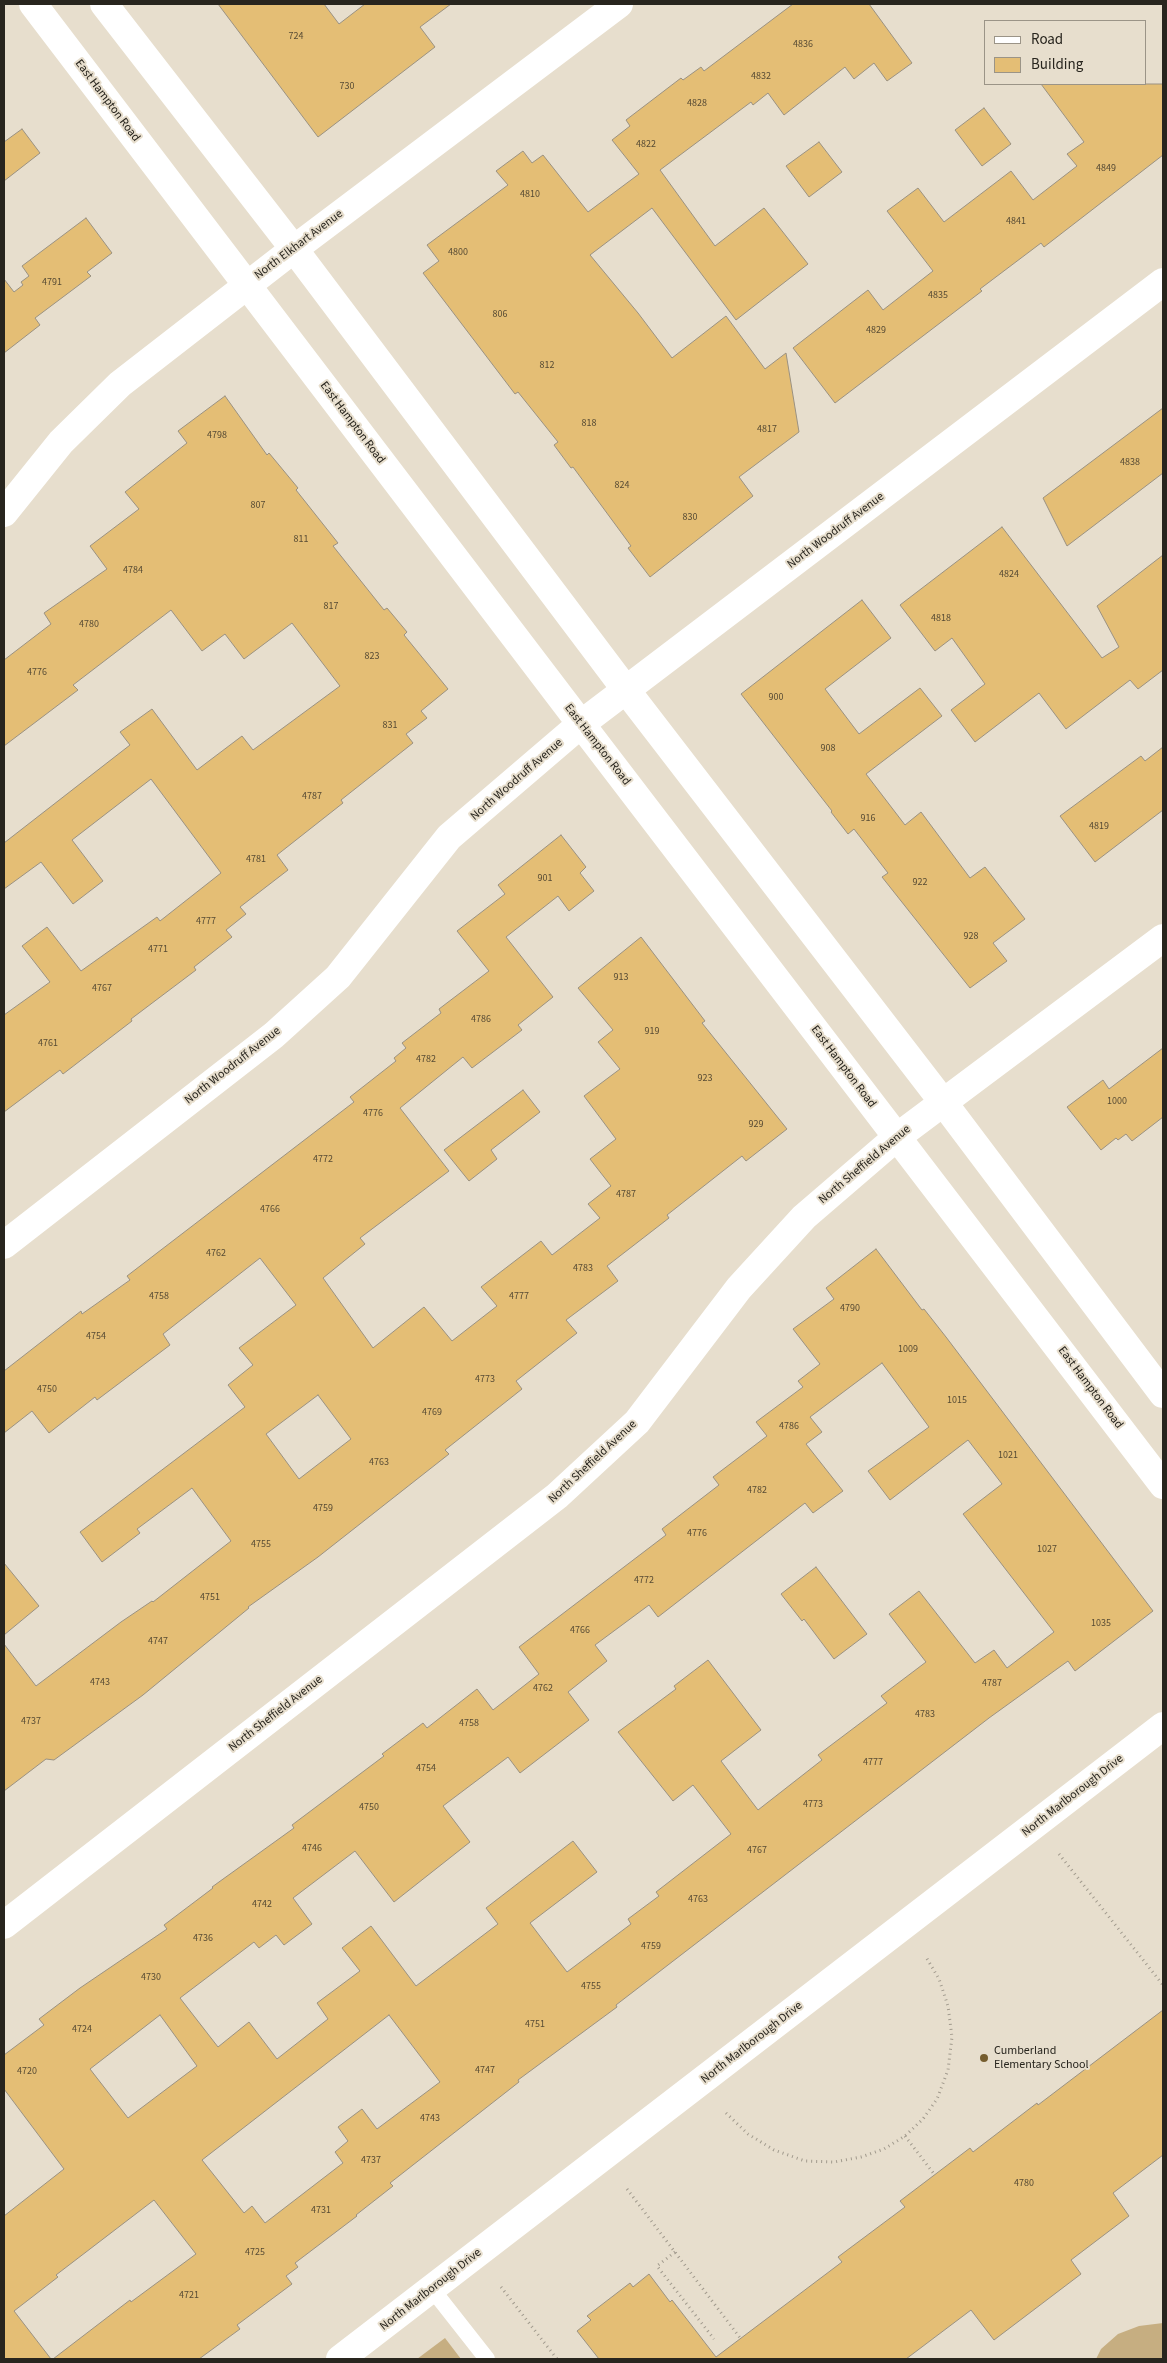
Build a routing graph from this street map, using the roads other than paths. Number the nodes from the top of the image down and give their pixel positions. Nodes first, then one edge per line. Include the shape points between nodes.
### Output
1 (33, 4) edge
2 (104, 4) edge
3 (619, 4) edge
4 (294, 249) junction
5 (1163, 282) edge
6 (247, 285) junction
7 (4, 513) edge
8 (626, 690) junction
9 (581, 724) junction
10 (1163, 938) edge
11 (943, 1102) junction
12 (897, 1137) junction
13 (4, 1245) edge
14 (1163, 1394) edge
15 (1163, 1485) edge
16 (1163, 1726) edge
17 (4, 1925) edge
18 (432, 2289) junction
19 (340, 2359) edge
20 (487, 2359) edge

1 - 6 street, East Hampton Road
2 - 4 street
3 - 4 street, North Elkhart Avenue
4 - 6 street, North Elkhart Avenue
4 - 8 street
5 - 8 street, North Woodruff Avenue
6 - 7 street, North Elkhart Avenue via 120,384 60,442
6 - 9 street, East Hampton Road
8 - 9 street, North Woodruff Avenue
8 - 11 street
9 - 12 street, East Hampton Road
9 - 13 street, North Woodruff Avenue via 449,837 338,977 274,1035
10 - 11 street, North Sheffield Avenue
11 - 12 street, North Sheffield Avenue
11 - 14 street
12 - 15 street, East Hampton Road
12 - 17 street, North Sheffield Avenue via 804,1217 739,1288 637,1422 557,1496
16 - 18 street, North Marlborough Drive
18 - 19 street, North Marlborough Drive
18 - 20 lane

